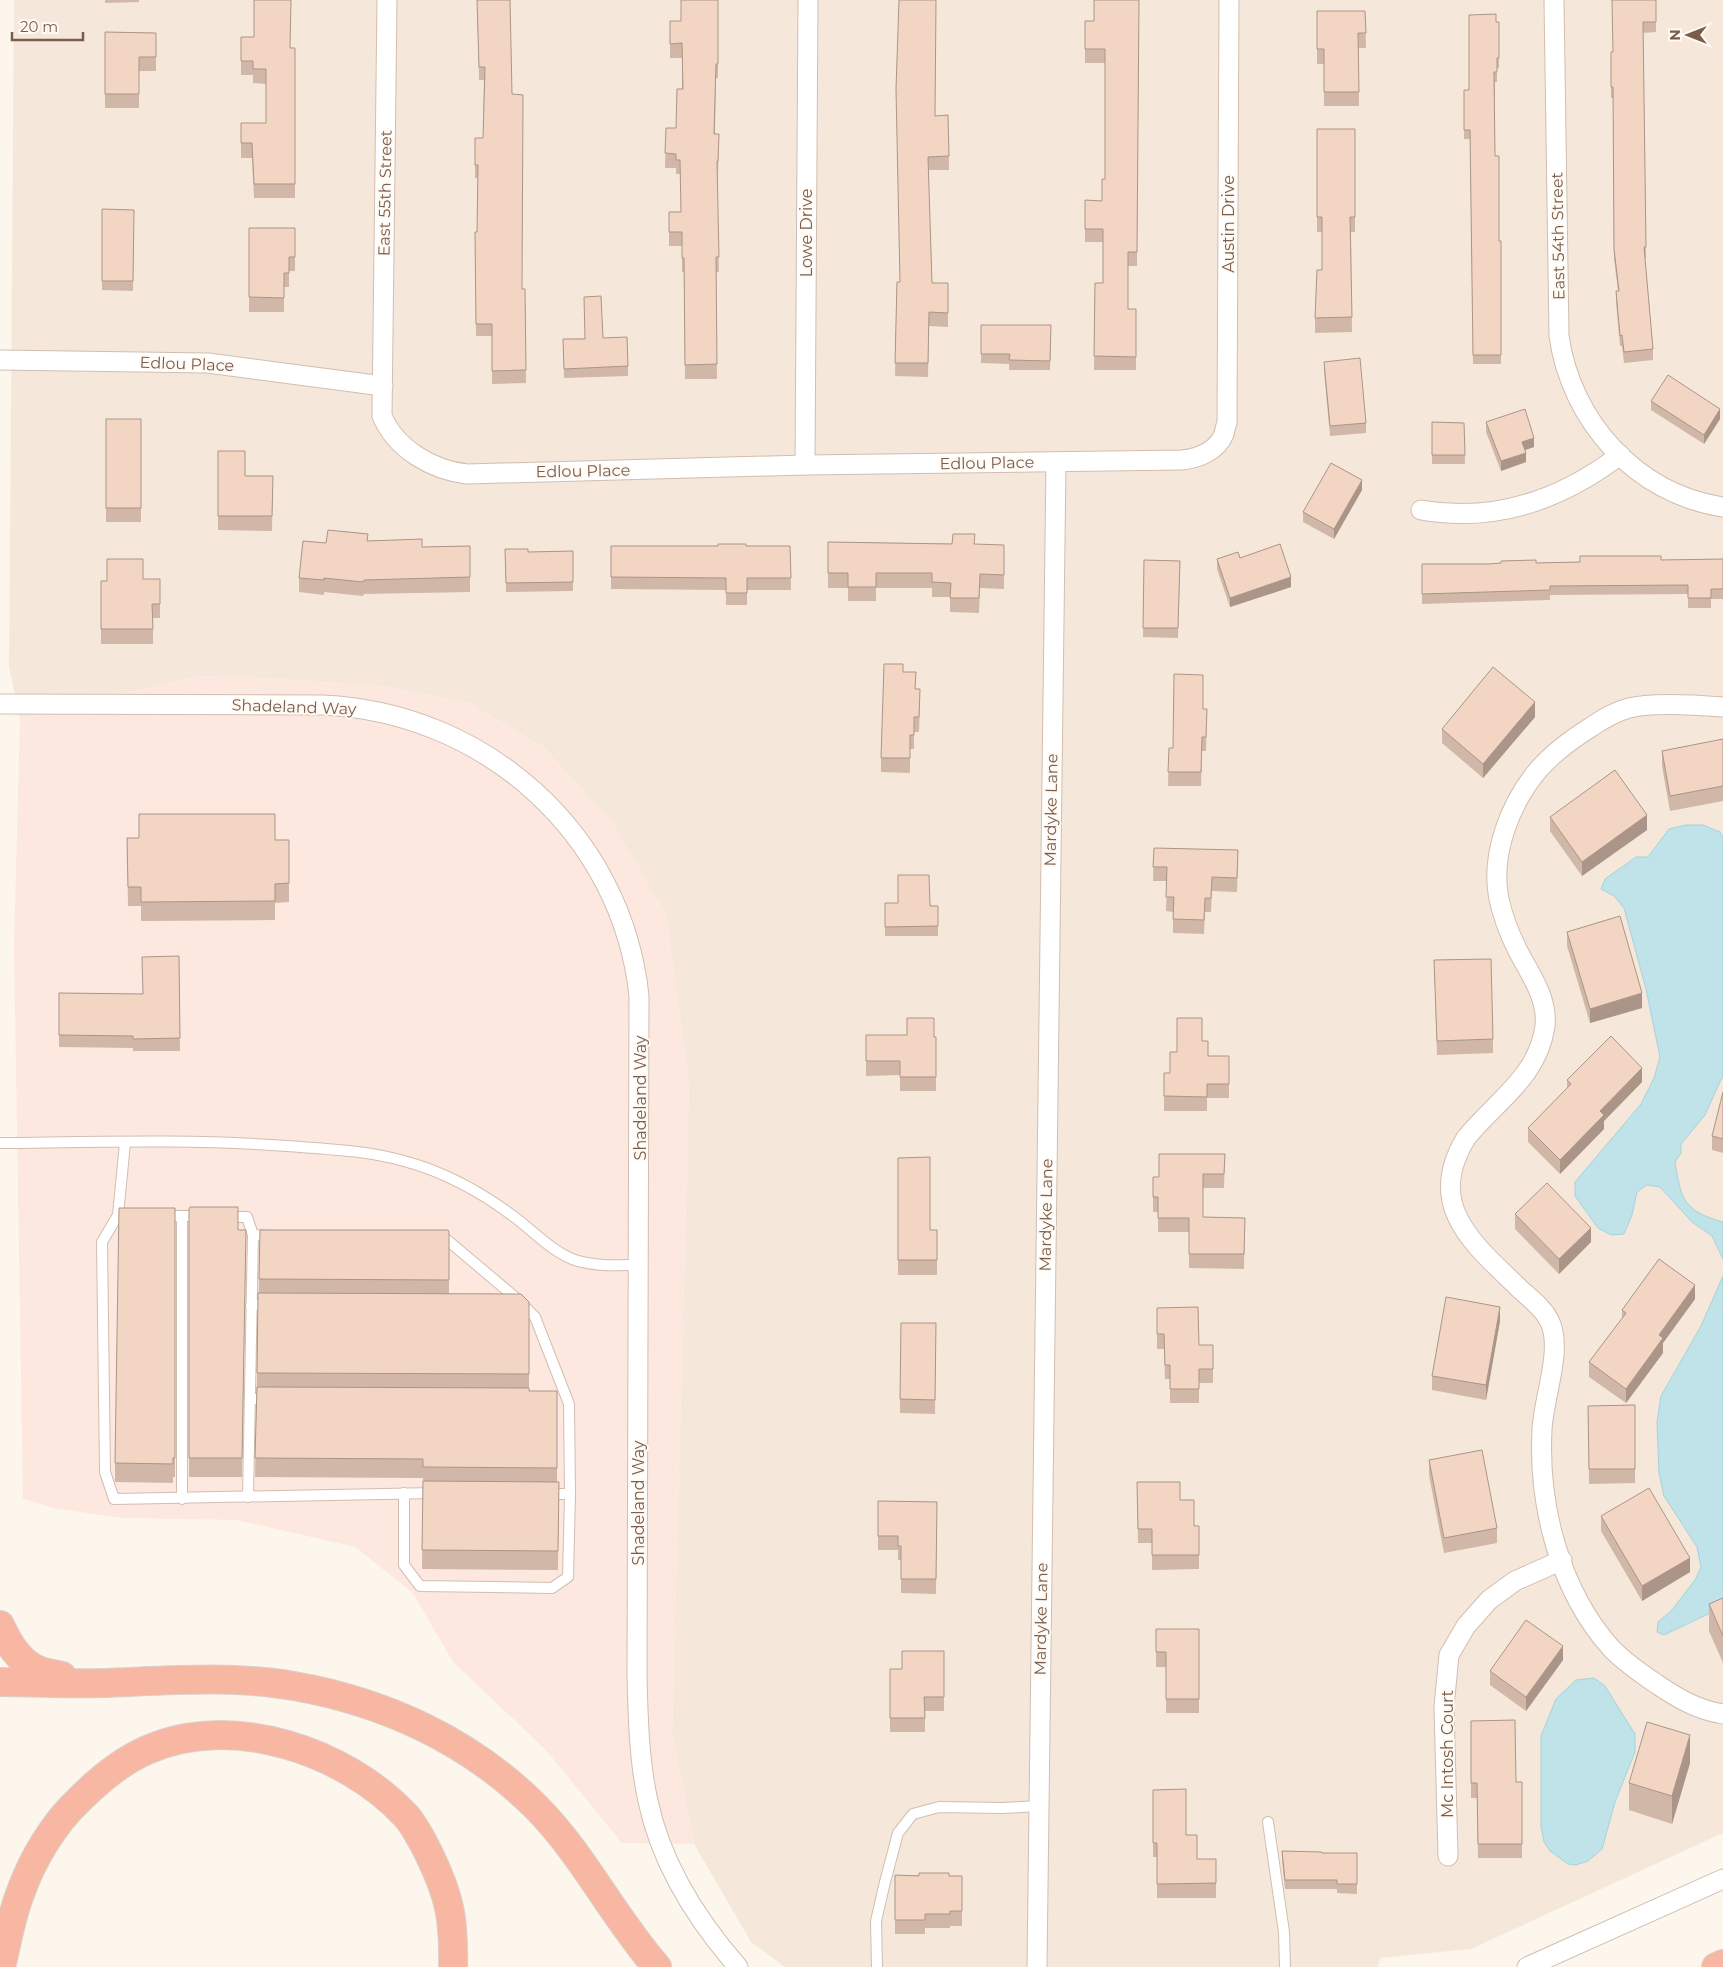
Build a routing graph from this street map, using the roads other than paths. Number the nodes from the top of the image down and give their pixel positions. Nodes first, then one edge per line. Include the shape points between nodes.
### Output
1 (387, 0) edge
2 (808, 0) edge
3 (1229, 0) edge
4 (1554, 0) edge
5 (0, 360) edge
6 (383, 386) junction
7 (1216, 445) joint
8 (1620, 455) junction
9 (1056, 462) junction
10 (805, 465) junction
11 (1723, 507) edge
12 (1421, 510) dead end
13 (0, 704) edge
14 (1723, 706) edge
15 (0, 1143) edge
16 (125, 1143) junction
17 (147, 1216) edge
18 (182, 1216) junction
19 (253, 1235) junction
20 (282, 1236) edge
21 (427, 1238) edge
22 (639, 1266) junction
23 (251, 1305) junction
24 (281, 1305) edge
25 (505, 1306) edge
26 (524, 1306) junction
27 (250, 1399) junction
28 (280, 1399) edge
29 (404, 1493) junction
30 (443, 1493) edge
31 (531, 1494) edge
32 (570, 1494) junction
33 (248, 1498) junction
34 (182, 1499) junction
35 (1562, 1560) junction
36 (0, 1626) edge
37 (0, 1682) edge
38 (98, 1683) junction
39 (1723, 1714) edge
40 (1039, 1806) junction
41 (1268, 1822) dead end
42 (1448, 1856) dead end
43 (1723, 1880) edge
44 (1723, 1964) edge
45 (1, 1967) edge
46 (453, 1967) edge
47 (657, 1967) edge
48 (738, 1967) edge
49 (877, 1967) edge
50 (1037, 1967) edge
51 (1285, 1967) edge
52 (1527, 1967) edge
53 (1716, 1967) edge

1 - 6 street, East 55th Street
2 - 10 street, Lowe Drive
3 - 7 street, Austin Drive via 1227,423
4 - 8 street, East 54th Street via 1561,347 1569,380 1590,420
5 - 6 street, Edlou Place via 208,363
6 - 10 street, Edlou Place via 382,416 402,444 428,463 461,473
7 - 9 street, Edlou Place via 1200,456 1182,460
8 - 11 street, East 54th Street via 1635,470 1674,492
8 - 12 street via 1573,487 1531,503 1476,513
9 - 10 street, Edlou Place
9 - 40 street, Mardyke Lane
13 - 22 street, Shadeland Way via 323,705 360,708 402,717 464,742 501,764 536,792 580,841 599,872 621,918 637,974 640,1022
14 - 35 street via 1645,706 1606,716 1570,740 1538,770 1510,817 1502,838 1498,860 1500,901 1508,930 1536,982 1544,1027 1530,1068 1460,1147 1453,1167 1451,1188 1454,1210 1463,1230 1476,1247 1543,1311 1552,1327 1555,1357 1544,1406 1541,1462 1546,1506
15 - 16 lane
16 - 22 lane via 251,1143 380,1155 415,1164 461,1183 493,1201 548,1245 572,1258 598,1265
16 - 34 lane via 123,1215 102,1242 105,1472 114,1499
17 - 18 lane
18 - 19 lane via 247,1217
18 - 34 lane
19 - 20 lane
19 - 23 lane
21 - 26 lane via 446,1239
22 - 48 street, Shadeland Way via 637,1676 643,1772 654,1823 670,1865 696,1912
23 - 24 lane
23 - 27 lane
25 - 26 lane
26 - 32 lane via 535,1317 563,1400 569,1404
27 - 28 lane
27 - 33 lane
29 - 30 lane
29 - 32 lane via 404,1565 420,1586 552,1588 568,1577
29 - 33 lane
31 - 32 lane
33 - 34 lane
35 - 39 street via 1568,1582 1584,1612 1621,1657 1675,1697 1695,1707
35 - 42 street, Mc Intosh Court via 1516,1581 1489,1600 1466,1626 1449,1655 1444,1707
36 - 38 highway via 8,1644 38,1670
37 - 38 highway
38 - 47 highway via 190,1680 293,1686 348,1698 435,1731 470,1753 536,1807 564,1839
40 - 49 lane via 939,1807 912,1814 898,1833 876,1921
40 - 50 street, Mardyke Lane
41 - 51 lane via 1284,1932
43 - 52 street
44 - 53 highway
45 - 46 highway via 19,1895 29,1872 40,1850 78,1800 122,1764 147,1750 178,1740 206,1736 246,1736 282,1742 312,1752 361,1777 406,1816 424,1844 449,1901 454,1932

